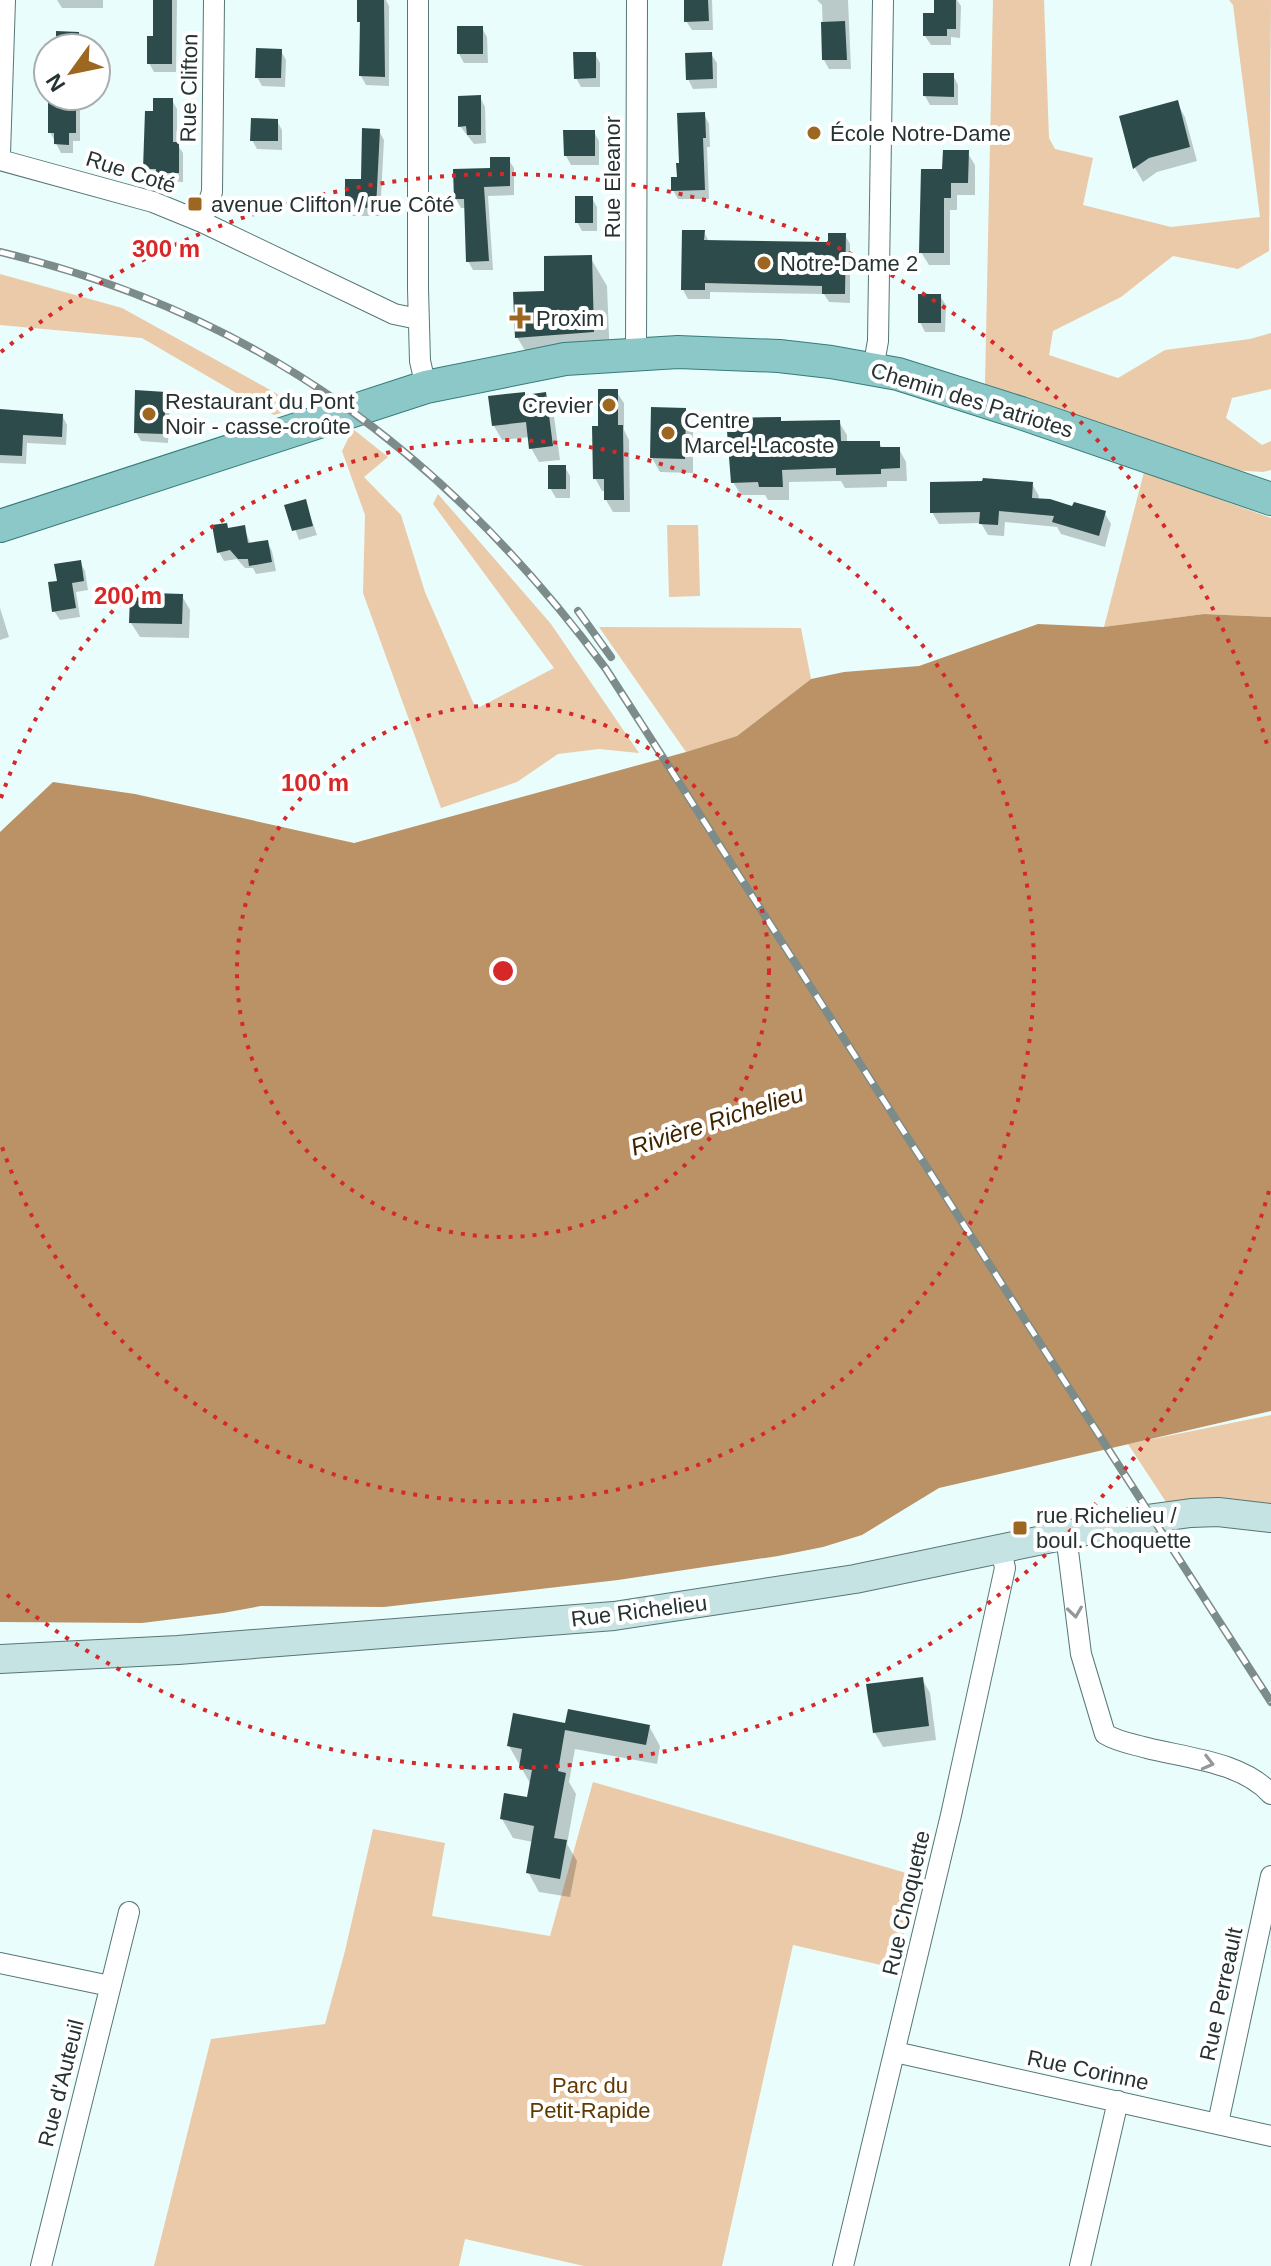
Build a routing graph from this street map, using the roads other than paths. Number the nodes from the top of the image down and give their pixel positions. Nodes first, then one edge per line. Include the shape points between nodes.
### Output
1 (5, 0) edge
2 (214, 0) edge
3 (418, 0) edge
4 (637, 0) edge
5 (883, 0) edge
6 (0, 157) edge
7 (202, 222) junction
8 (418, 319) junction
9 (636, 354) junction
10 (873, 369) junction
11 (426, 387) junction
12 (1271, 499) edge
13 (0, 526) edge
14 (1271, 1518) edge
15 (1066, 1535) junction
16 (1001, 1549) junction
17 (0, 1659) edge
18 (1271, 1794) edge
19 (1271, 1876) edge
20 (129, 1912) dead end
21 (0, 1963) edge
22 (110, 1986) junction
23 (895, 2052) junction
24 (1118, 2101) junction
25 (1218, 2123) junction
26 (1271, 2136) edge
27 (41, 2266) edge
28 (843, 2266) edge
29 (1080, 2266) edge

1 - 6 street
2 - 7 street, Rue Clifton via 212,192
3 - 8 street
4 - 9 street, Rue Eleanor
5 - 10 street via 878,341
6 - 7 street, Rue Coté via 130,194
7 - 8 street, Rue Coté via 394,314
8 - 11 street
9 - 10 main road, Chemin des Patriotes via 730,353
9 - 11 main road, Chemin des Patriotes via 565,359
10 - 12 main road, Chemin des Patriotes via 976,398
11 - 13 main road, Chemin des Patriotes
14 - 15 main road, Rue Richelieu via 1191,1513
15 - 16 main road, Rue Richelieu
15 -> 18 street via 1081,1654 1103,1731 1127,1743 1242,1774
16 - 17 main road, Rue Richelieu via 764,1595 614,1616
16 - 23 street, Rue Choquette via 1005,1568
19 - 25 street, Rue Perreault
20 - 22 street, Rue d'Auteuil
21 - 22 street
22 - 27 street, Rue d'Auteuil
23 - 24 street, Rue Corinne
23 - 28 street, Rue Choquette
24 - 25 street, Rue Corinne
24 - 29 street
25 - 26 street, Rue Corinne

